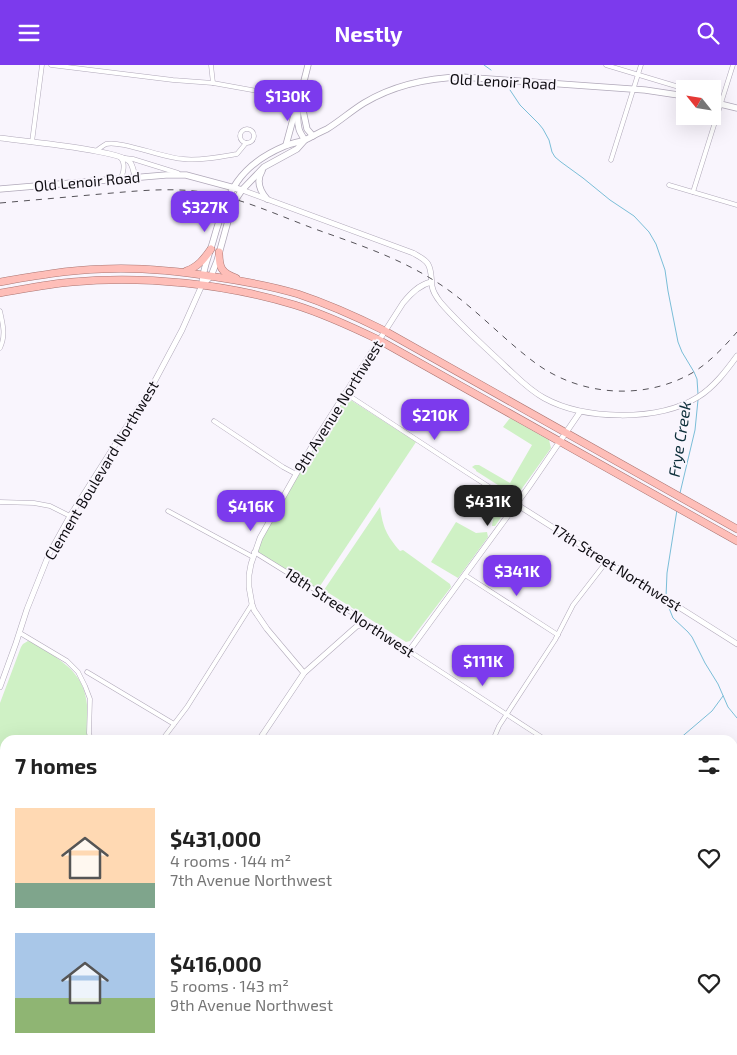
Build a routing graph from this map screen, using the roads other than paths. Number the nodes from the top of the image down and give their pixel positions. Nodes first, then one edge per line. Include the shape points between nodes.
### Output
1 (42, 65) edge
2 (51, 65) edge
3 (212, 65) edge
4 (308, 65) edge
5 (606, 65) edge
6 (641, 65) edge
7 (733, 65) edge
8 (638, 75) junction
9 (212, 83) junction
10 (676, 86) edge
11 (633, 89) junction
12 (676, 93) edge
13 (300, 99) junction
14 (721, 104) joint
15 (737, 108) edge
16 (714, 125) edge
17 (312, 136) junction
18 (0, 137) edge
19 (305, 140) junction
20 (32, 142) junction
21 (246, 143) dead end
22 (286, 145) junction
23 (96, 151) junction
24 (116, 156) junction
25 (612, 160) dead end
26 (264, 167) junction
27 (186, 175) junction
28 (135, 177) junction
29 (122, 178) junction
30 (669, 185) dead end
31 (233, 187) junction
32 (0, 189) edge
33 (242, 191) junction
34 (693, 192) junction
35 (266, 199) junction
36 (737, 205) edge
37 (215, 237) junction
38 (223, 237) junction
39 (211, 249) junction
40 (219, 252) junction
41 (183, 272) junction
42 (202, 275) junction
43 (211, 276) junction
44 (0, 282) edge
45 (248, 282) junction
46 (432, 282) junction
47 (202, 285) junction
48 (0, 293) edge
49 (0, 311) edge
50 (385, 331) junction
51 (379, 341) junction
52 (0, 348) edge
53 (737, 356) edge
54 (345, 393) junction
55 (580, 412) junction
56 (214, 421) dead end
57 (567, 432) junction
58 (561, 441) junction
59 (296, 474) junction
60 (0, 502) edge
61 (516, 504) junction
62 (168, 511) dead end
63 (70, 516) junction
64 (737, 529) edge
65 (737, 541) edge
66 (254, 554) junction
67 (607, 561) junction
68 (465, 575) junction
69 (252, 604) junction
70 (364, 624) junction
71 (20, 633) junction
72 (558, 635) junction
73 (737, 644) edge
74 (409, 651) junction
75 (87, 672) dead end
76 (304, 673) junction
77 (0, 687) edge
78 (507, 714) junction
79 (174, 724) junction
80 (90, 735) edge
81 (166, 735) edge
82 (262, 735) edge
83 (495, 735) edge
84 (538, 735) edge

1 - 20 street
2 - 9 street
3 - 9 street
4 - 13 main road
5 - 8 street
6 - 8 street
7 - 14 street
8 - 10 street
8 - 11 street
9 - 13 street via 263,92 290,102
11 - 12 main road, Old Lenoir Road
11 - 17 main road, Old Lenoir Road via 462,77 436,79 410,84 378,96
11 - 25 street
13 - 17 main road via 307,129
13 - 19 main road via 299,131
13 - 22 main road
14 - 15 main road
16 - 34 street
17 - 19 main road, Old Lenoir Road
18 - 20 street
19 - 22 main road, Old Lenoir Road
19 - 26 main road, Old Lenoir Road via 297,149
20 - 23 street
21 - 23 street via 237,154 195,159 170,157 115,143 103,145
22 - 31 main road, Old Lenoir Road via 256,161
23 - 24 street
24 - 27 street
24 - 28 street via 130,163
24 - 29 street via 124,164
26 - 33 main road, Old Lenoir Road
26 - 35 main road via 259,181
27 - 28 main road, Old Lenoir Road
27 - 31 main road, Old Lenoir Road
28 - 29 main road, Old Lenoir Road
29 - 32 main road, Old Lenoir Road
30 - 34 street
31 - 33 main road
31 - 37 main road, Clement Boulevard Northwest
33 - 35 street
33 - 38 main road, Clement Boulevard Northwest via 231,210
34 - 36 street
35 - 46 street via 418,256 426,261
37 - 38 street
37 - 39 main road, Clement Boulevard Northwest
38 - 40 main road, Clement Boulevard Northwest
39 - 41 highway via 200,264
39 - 42 main road, Clement Boulevard Northwest
40 - 43 main road, Clement Boulevard Northwest
40 - 45 highway via 220,267 224,272
41 - 42 highway
41 - 44 highway via 100,269
42 - 43 highway
42 - 47 main road, Clement Boulevard Northwest
43 - 45 highway
43 - 47 main road, Clement Boulevard Northwest
45 - 50 highway via 343,311
46 - 50 street, 9th Avenue Northwest via 408,297
46 - 55 street via 443,305 525,385 546,399
47 - 48 highway via 100,280
47 - 51 highway via 294,305
47 - 63 street, Clement Boulevard Northwest via 147,395
49 - 52 street via 4,333
50 - 51 street, 9th Avenue Northwest
50 - 57 highway
51 - 54 street, 9th Avenue Northwest
51 - 58 highway
53 - 55 street via 720,378 702,393 671,409 650,413
54 - 59 street, 9th Avenue Northwest
54 - 61 street, 17th Street Northwest
55 - 57 street
56 - 59 street
57 - 58 street
57 - 64 highway
58 - 61 street
58 - 65 highway
59 - 66 street, 9th Avenue Northwest via 260,537
60 - 63 street via 50,506
61 - 67 street, 17th Street Northwest
61 - 68 street
62 - 66 street, 18th Street Northwest
63 - 71 street, Clement Boulevard Northwest via 42,568
66 - 69 street, 9th Avenue Northwest via 248,581
66 - 70 street, 18th Street Northwest via 359,617
67 - 72 street via 573,605
67 - 73 street, 17th Street Northwest
68 - 72 street
68 - 74 street
69 - 76 street, 9th Avenue Northwest via 267,629
69 - 79 street
70 - 74 street, 18th Street Northwest
70 - 76 street via 355,627
71 - 77 street, Clement Boulevard Northwest
71 - 80 street via 67,661 78,672 90,699
72 - 78 street
74 - 78 street, 18th Street Northwest
75 - 79 street
76 - 82 street
78 - 83 street
78 - 84 street, 18th Street Northwest
79 - 81 street

